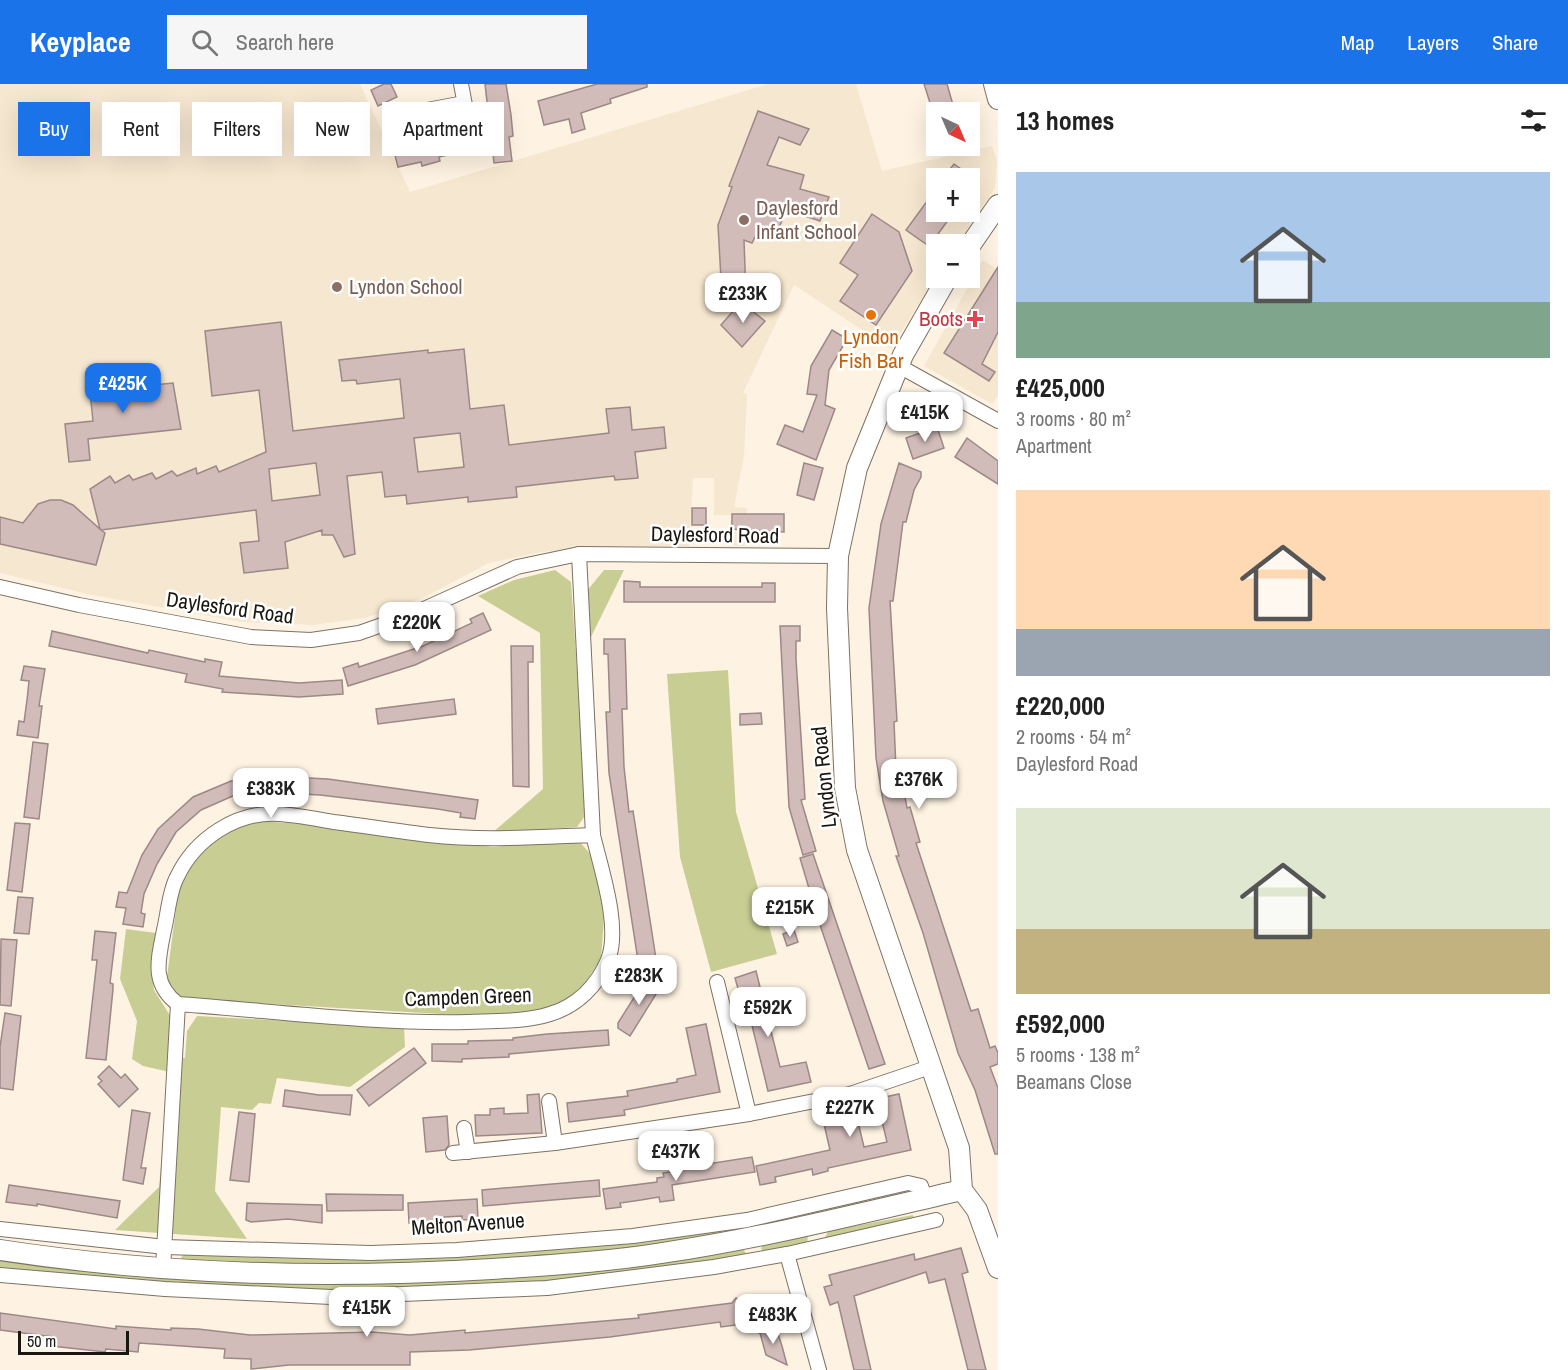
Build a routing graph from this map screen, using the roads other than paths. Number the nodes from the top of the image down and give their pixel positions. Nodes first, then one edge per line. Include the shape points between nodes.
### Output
1 (461, 84) edge
2 (994, 84) edge
3 (998, 99) edge
4 (464, 102) edge
5 (998, 205) edge
6 (977, 234) edge
7 (941, 288) edge
8 (899, 366) junction
9 (998, 421) edge
10 (579, 554) junction
11 (838, 556) junction
12 (0, 587) edge
13 (0, 592) edge
14 (593, 835) junction
15 (717, 982) dead end
16 (178, 1004) junction
17 (930, 1066) junction
18 (549, 1101) dead end
19 (749, 1114) junction
20 (464, 1128) dead end
21 (555, 1143) junction
22 (962, 1190) junction
23 (925, 1198) junction
24 (930, 1222) dead end
25 (815, 1226) junction
26 (0, 1228) edge
27 (750, 1238) junction
28 (165, 1247) junction
29 (816, 1248) junction
30 (0, 1250) edge
31 (787, 1254) junction
32 (754, 1259) junction
33 (998, 1268) edge
34 (163, 1269) junction
35 (0, 1275) edge
36 (819, 1370) edge

1 - 4 street
2 - 3 street
5 - 6 street
7 - 8 street, Lyndon Road
8 - 9 street
8 - 11 street, Lyndon Road via 857,468
10 - 11 street, Daylesford Road
10 - 12 street, Daylesford Road via 517,567 413,614 359,633 311,640 251,637
10 - 14 street, Campden Green
11 - 17 street, Lyndon Road via 838,658 845,788 857,850
12 - 13 street
14 - 16 street via 488,839 429,835 278,814 224,826 202,841 175,879 158,978 165,995
14 - 16 street, Campden Green via 609,903 609,958 590,990 575,1003 550,1014 427,1023
15 - 19 street
16 - 28 street
17 - 19 street via 850,1094
17 - 22 street, Lyndon Road via 959,1148
18 - 21 street
19 - 21 street
20 - 21 street via 461,1152
22 - 23 street
22 - 33 street, Lyndon Road via 977,1210
23 - 25 street
23 - 28 street, Melton Avenue via 921,1185 908,1183 747,1220 633,1236 457,1250 371,1253
24 - 29 street
25 - 27 street
25 - 29 street
26 - 28 street, Melton Avenue
27 - 32 street
27 - 34 street via 613,1259 411,1274
28 - 34 street
29 - 31 street
30 - 34 street
31 - 32 street
31 - 36 street
32 - 35 street via 548,1288 331,1297 165,1289

